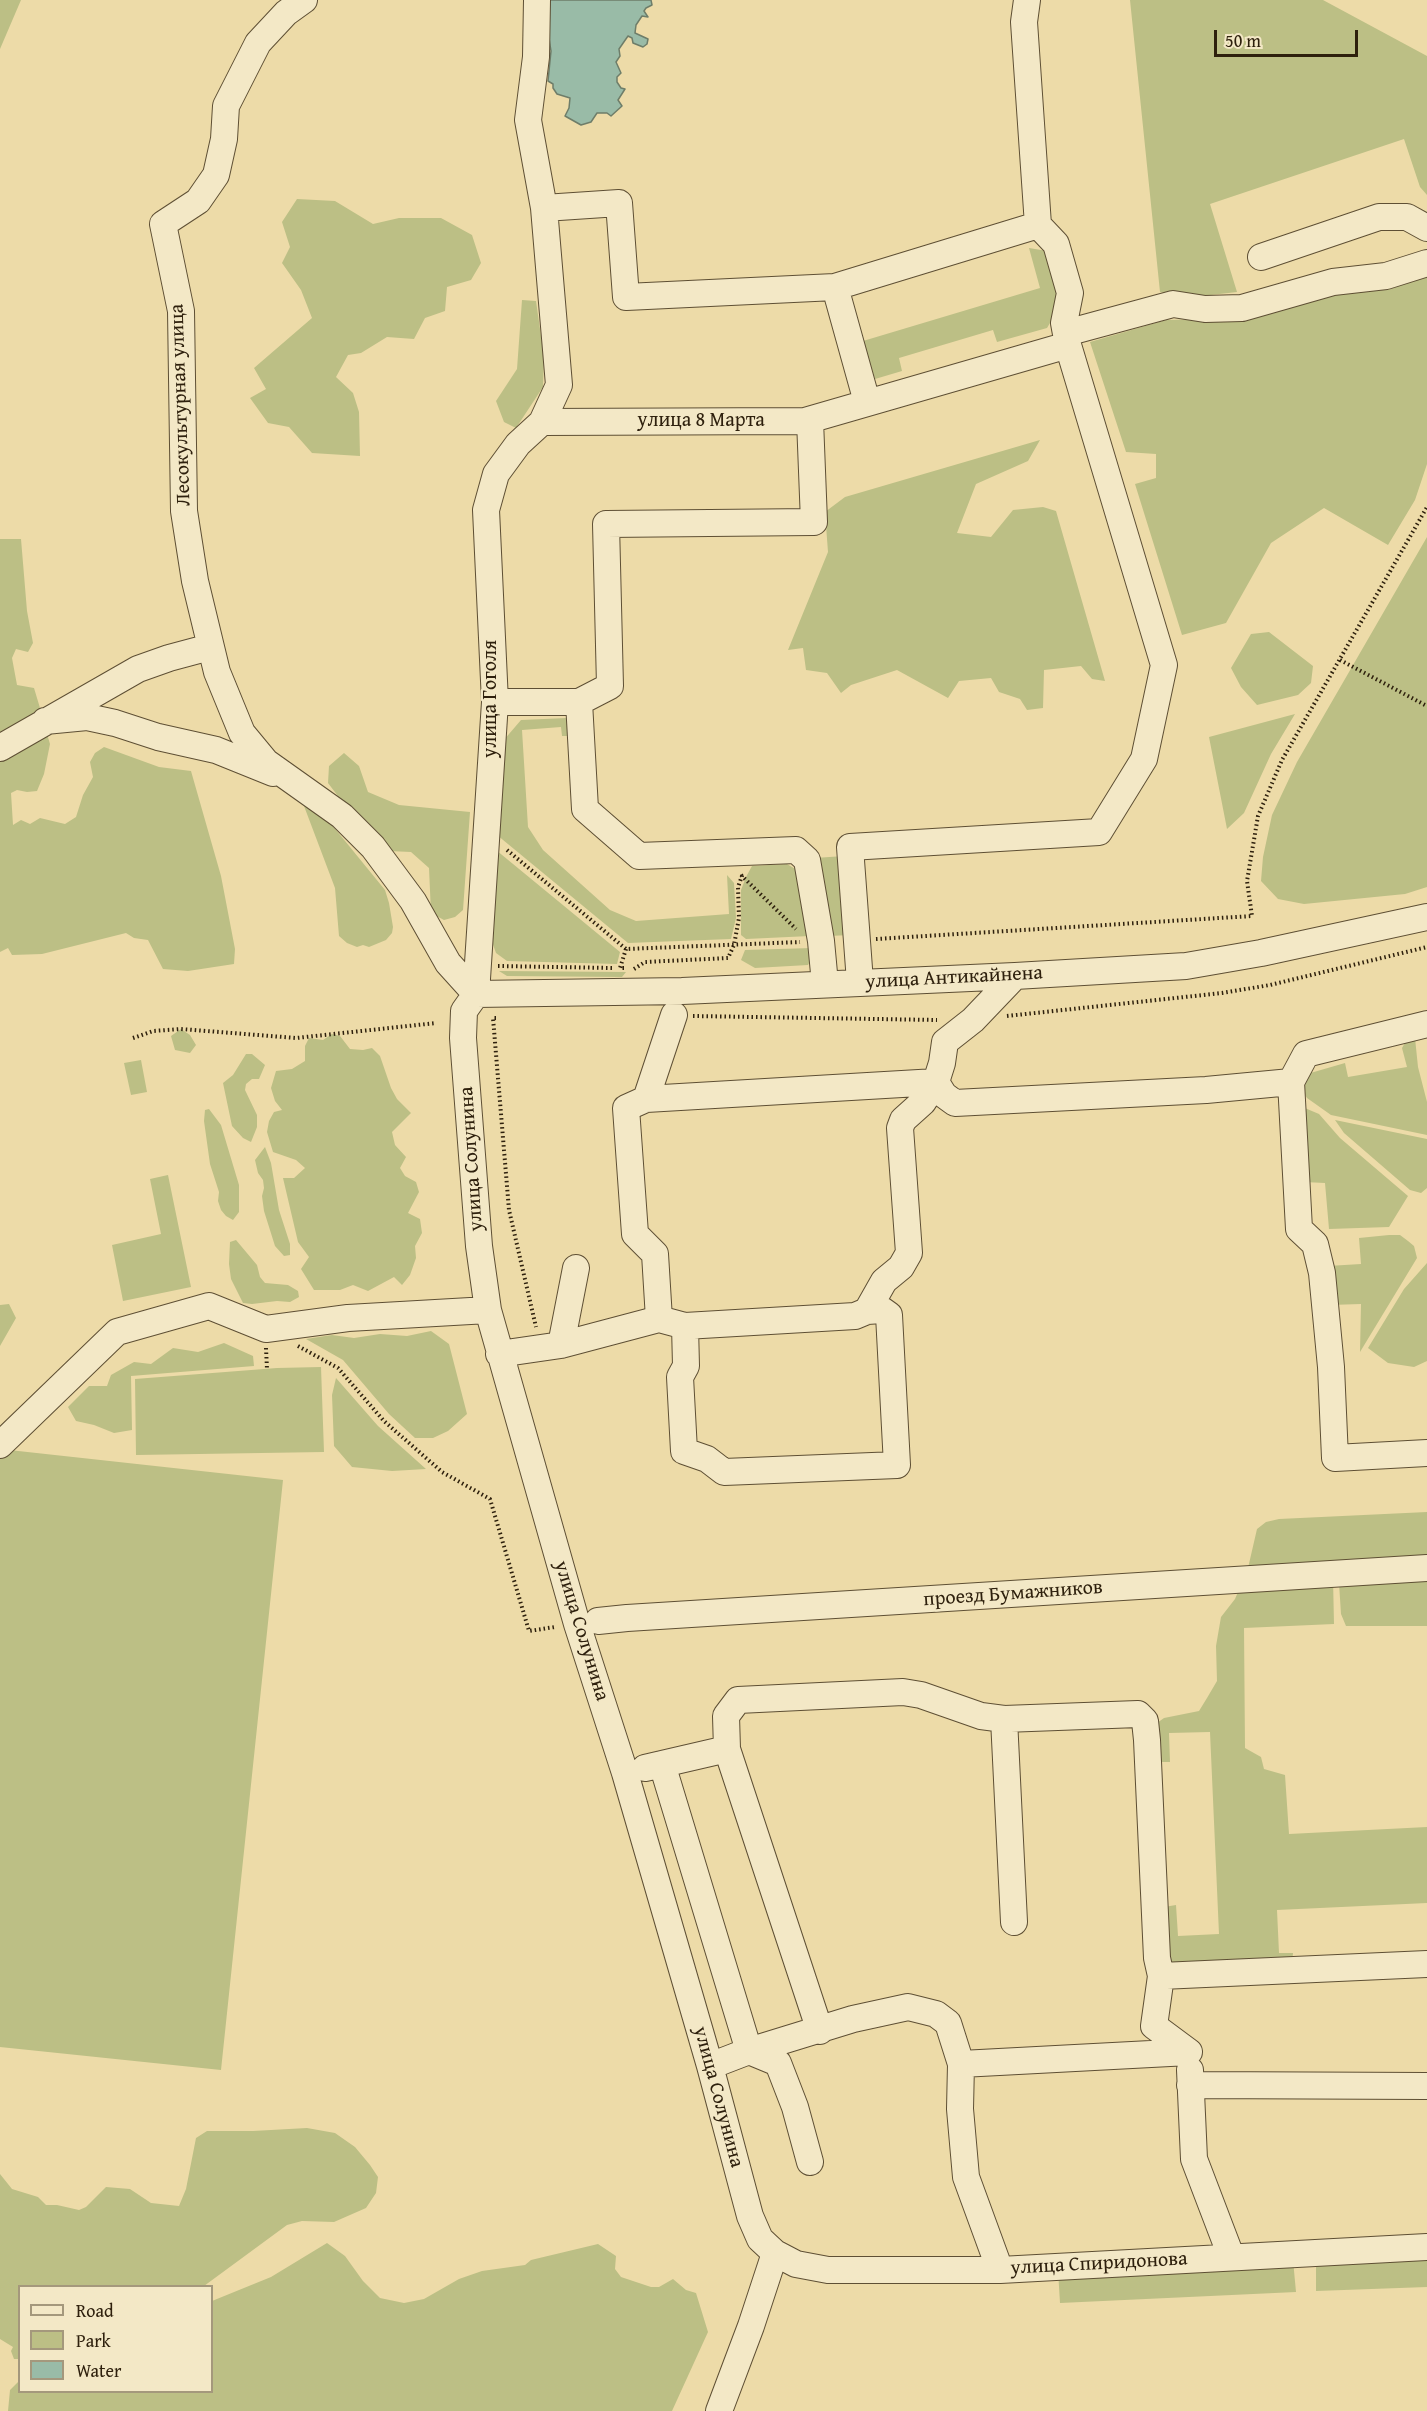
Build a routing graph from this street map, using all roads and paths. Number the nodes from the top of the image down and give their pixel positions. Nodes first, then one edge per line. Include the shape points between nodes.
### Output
1 (304, 0) edge
2 (537, 0) edge
3 (1027, 0) edge
4 (544, 208) junction
5 (1038, 225) junction
6 (1427, 228) edge
7 (1261, 257) dead end
8 (1427, 263) edge
9 (835, 287) junction
10 (1067, 339) junction
11 (867, 402) junction
12 (810, 420) junction
13 (542, 422) junction
14 (1427, 507) edge
15 (210, 647) junction
16 (1340, 660) junction
17 (495, 702) junction
18 (579, 702) junction
19 (1427, 706) edge
20 (45, 721) junction
21 (0, 748) edge
22 (294, 784) junction
23 (716, 854) junction
24 (744, 864) junction
25 (1252, 916) dead end
26 (1427, 917) edge
27 (801, 934) dead end
28 (1427, 947) edge
29 (626, 949) dead end
30 (477, 966) junction
31 (620, 968) junction
32 (1015, 976) junction
33 (972, 978) junction
34 (860, 982) junction
35 (825, 984) junction
36 (476, 994) junction
37 (674, 1016) joint
38 (504, 1017) dead end
39 (937, 1020) dead end
40 (973, 1020) junction
41 (436, 1023) dead end
42 (1427, 1024) edge
43 (133, 1038) dead end
44 (936, 1082) junction
45 (1291, 1082) junction
46 (646, 1099) junction
47 (576, 1268) dead end
48 (488, 1310) junction
49 (867, 1311) junction
50 (659, 1319) junction
51 (685, 1326) junction
52 (297, 1346) dead end
53 (551, 1346) junction
54 (499, 1354) junction
55 (0, 1445) edge
56 (1427, 1453) edge
57 (1427, 1568) edge
58 (598, 1621) dead end
59 (556, 1627) dead end
60 (1004, 1719) junction
61 (727, 1749) junction
62 (662, 1764) junction
63 (625, 1773) junction
64 (1014, 1922) dead end
65 (1427, 1964) edge
66 (1161, 1976) junction
67 (820, 2031) junction
68 (748, 2051) junction
69 (1189, 2052) junction
70 (961, 2064) junction
71 (710, 2066) junction
72 (1190, 2085) junction
73 (1427, 2086) edge
74 (810, 2162) dead end
75 (1427, 2247) edge
76 (775, 2253) junction
77 (1231, 2256) junction
78 (1000, 2270) junction
79 (719, 2411) edge

1 - 15 street, Лесокультурная улица via 258,43 225,106 224,139 216,175 198,201 163,224 181,311 184,511
2 - 4 street via 536,57 528,120
3 - 5 street via 1024,22
4 - 9 street via 619,203 626,297
4 - 13 street via 559,385
5 - 9 street
5 - 10 street via 1056,244 1070,293 1064,323
6 - 7 street via 1407,217 1379,217
8 - 10 street, улица 8 Марта via 1386,276 1333,282 1242,308 1205,309 1173,304
9 - 11 street
10 - 11 street, улица 8 Марта
10 - 34 street via 1164,664 1144,759 1099,832 850,847
11 - 12 street, улица 8 Марта
12 - 13 street, улица 8 Марта
12 - 18 street via 814,522 606,524 610,686
13 - 17 street, улица Гоголя via 518,444 496,474 486,510
14 - 16 path
15 - 20 street, Лесокультурная улица via 138,669
15 - 22 street, Лесокультурная улица via 242,733 266,762
16 - 19 path
16 - 25 path via 1282,760 1258,816 1246,881
17 - 18 street
17 - 30 street, улица Гоголя
18 - 23 street via 585,809 639,856
20 - 21 street, Лесокультурная улица
20 - 22 street, Лесокультурная улица via 87,717 115,723 216,750
22 - 36 street, Лесокультурная улица via 342,816 373,847 413,901 448,963
23 - 24 street
23 - 24 path
24 - 27 path
24 - 31 path via 738,887 739,918 728,958 645,962 636,969
24 - 35 street via 796,850 807,860
26 - 32 street, улица Антикайнена via 1186,966
28 - 40 path via 1222,993
29 - 31 path
30 - 31 path
30 - 36 street, улица Гоголя
32 - 33 street, улица Антикайнена
32 - 40 street
33 - 34 street, улица Антикайнена
33 - 40 street
34 - 35 street, улица Антикайнена
35 - 36 street, улица Антикайнена
36 - 48 street, улица Солунина via 464,1011 463,1038 479,1246
37 - 39 path
37 - 46 street
38 - 53 path via 493,1018 509,1210
40 - 44 street via 945,1042
41 - 43 path via 296,1038 181,1029 153,1030
42 - 45 street via 1306,1054
44 - 45 street via 955,1103
44 - 46 street
44 - 49 street via 900,1128 909,1253 901,1267 884,1281
45 - 56 street via 1299,1229 1315,1244 1322,1274 1335,1458
46 - 50 street via 626,1108 635,1234 655,1254
47 - 53 street
48 - 54 street, улица Солунина
48 - 55 street via 348,1318 266,1329 209,1306 117,1332
49 - 51 street via 855,1316
49 - 51 street via 889,1315 897,1465 723,1472 707,1459 684,1451 680,1377 686,1366
50 - 51 street
50 - 53 street
52 - 59 path via 338,1368 384,1420 442,1472 490,1499 529,1631
53 - 54 street
54 - 63 street, улица Солунина via 577,1624
57 - 58 street, проезд Бумажников
60 - 61 street via 981,1716 903,1692 738,1700 726,1716
60 - 64 street
60 - 66 street via 1138,1714 1145,1721
61 - 62 street
61 - 67 street
62 - 63 street
62 - 68 street
63 - 71 street, улица Солунина
65 - 66 street
66 - 69 street via 1154,2026
67 - 68 street
67 - 70 street via 908,2007 936,2014 948,2024
68 - 71 street
68 - 74 street via 778,2063
69 - 70 street
69 - 72 street
70 - 78 street via 966,2177
71 - 76 street, улица Солунина via 750,2216 760,2239
72 - 73 street
72 - 77 street via 1194,2159
75 - 77 street, улица Спиридонова
76 - 78 street, улица Спиридонова via 796,2264 828,2270
76 - 79 street
77 - 78 street, улица Спиридонова

